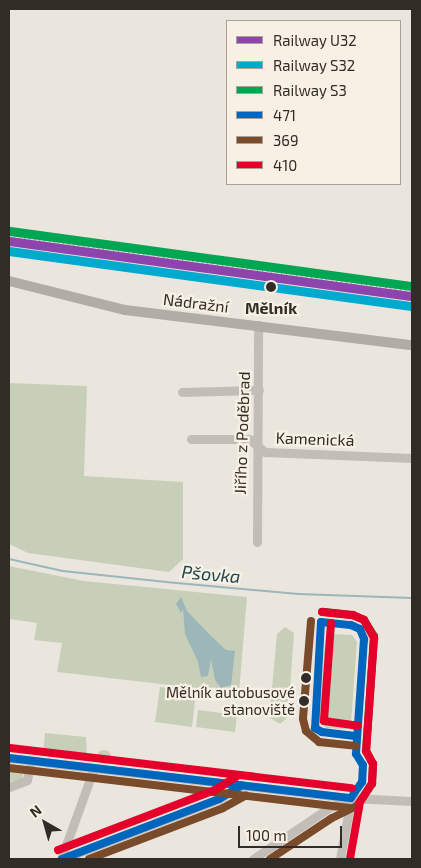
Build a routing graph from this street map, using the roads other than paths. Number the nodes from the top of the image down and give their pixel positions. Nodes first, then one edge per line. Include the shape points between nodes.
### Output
1 (9, 281) edge
2 (258, 325) junction
3 (412, 345) edge
4 (259, 390) junction
5 (182, 392) dead end
6 (191, 439) dead end
7 (256, 445) junction
8 (412, 458) edge
9 (257, 542) dead end
10 (9, 758) edge
11 (30, 761) junction
12 (94, 768) junction
13 (241, 786) junction
14 (9, 787) edge
15 (351, 798) junction
16 (412, 801) edge
17 (62, 859) edge
18 (253, 859) edge
19 (340, 859) edge

1 - 2 main road, Nádražní via 125,310
2 - 3 main road, Nádražní
2 - 4 street, Jiřího z Poděbrad
4 - 5 street
4 - 7 street, Jiřího z Poděbrad
6 - 7 street, Kamenická via 249,439
7 - 8 street, Kamenická via 265,452
7 - 9 street, Jiřího z Poděbrad
10 - 11 street
11 - 12 street
11 - 14 street via 26,780
12 - 13 street
12 - 17 street
13 - 15 street
13 - 17 street via 219,799
15 - 16 street
15 - 18 street via 327,809
15 - 19 street

